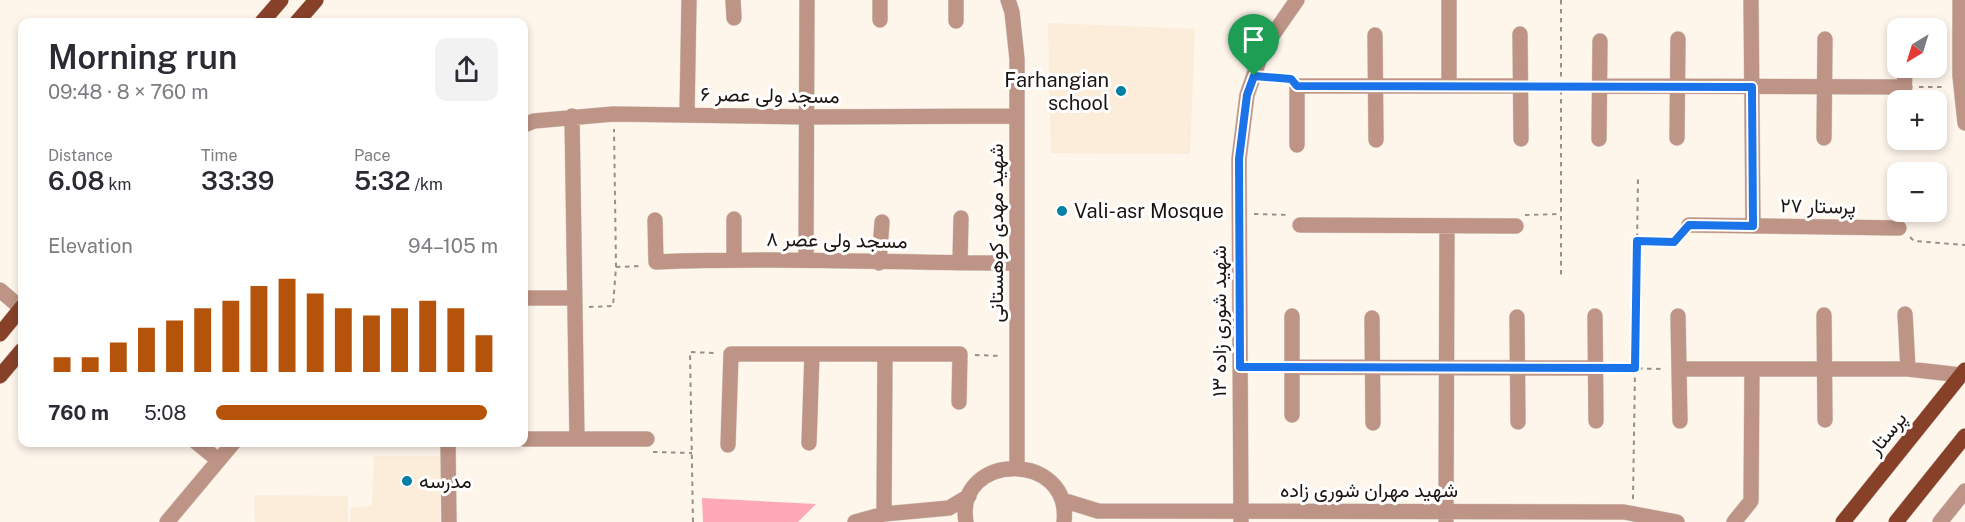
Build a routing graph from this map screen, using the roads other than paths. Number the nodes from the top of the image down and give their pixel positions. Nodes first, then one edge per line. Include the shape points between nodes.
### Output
1 (281, 0) edge
2 (316, 0) edge
3 (688, 0) edge
4 (733, 0) edge
5 (807, 0) edge
6 (880, 0) edge
7 (956, 0) edge
8 (1008, 0) edge
9 (1297, 0) edge
10 (1449, 0) edge
11 (1751, 0) edge
12 (1960, 0) edge
13 (265, 18) edge
14 (300, 18) edge
15 (734, 18) dead end
16 (880, 20) dead end
17 (956, 21) dead end
18 (1520, 34) dead end
19 (1375, 35) dead end
20 (1678, 39) dead end
21 (1825, 39) dead end
22 (1600, 41) dead end
23 (1376, 86) junction
24 (1449, 86) junction
25 (1521, 86) junction
26 (1599, 86) junction
27 (1678, 86) junction
28 (1752, 87) junction
29 (1825, 87) junction
30 (1887, 92) edge
31 (687, 114) junction
32 (572, 116) junction
33 (1017, 116) junction
34 (806, 117) junction
35 (528, 123) edge
36 (1965, 123) edge
37 (1677, 138) dead end
38 (1824, 138) dead end
39 (1599, 139) dead end
40 (1376, 140) dead end
41 (1521, 140) dead end
42 (1297, 145) dead end
43 (961, 218) dead end
44 (734, 219) dead end
45 (655, 220) dead end
46 (882, 222) dead end
47 (1300, 225) road end
48 (1689, 225) road end
49 (1447, 226) junction
50 (1516, 226) road end
51 (1753, 226) junction
52 (1899, 228) road end
53 (734, 259) junction
54 (806, 259) junction
55 (879, 263) junction
56 (960, 263) junction
57 (1017, 263) junction
58 (0, 290) edge
59 (528, 298) edge
60 (576, 303) junction
61 (18, 305) edge
62 (18, 313) edge
63 (1905, 314) dead end
64 (1824, 315) dead end
65 (1292, 316) dead end
66 (1595, 316) dead end
67 (1678, 316) dead end
68 (1517, 317) dead end
69 (1372, 318) dead end
70 (0, 334) edge
71 (812, 354) junction
72 (18, 355) edge
73 (885, 355) junction
74 (1292, 367) junction
75 (1372, 368) junction
76 (1447, 368) junction
77 (1518, 368) junction
78 (1596, 368) junction
79 (1679, 369) junction
80 (1752, 369) junction
81 (1824, 369) junction
82 (1908, 369) junction
83 (1963, 373) edge
84 (0, 376) edge
85 (959, 402) dead end
86 (1292, 415) dead end
87 (1825, 420) dead end
88 (1596, 421) dead end
89 (1680, 421) dead end
90 (1518, 422) dead end
91 (1373, 423) dead end
92 (1965, 436) edge
93 (528, 439) edge
94 (577, 439) junction
95 (647, 439) road end
96 (809, 443) dead end
97 (728, 445) dead end
98 (202, 447) edge
99 (230, 447) edge
100 (448, 447) edge
101 (218, 460) junction
102 (1017, 467) junction
103 (1965, 491) edge
104 (969, 496) junction
105 (1062, 500) junction
106 (884, 514) junction
107 (1241, 516) edge
108 (1446, 517) edge
109 (167, 522) edge
110 (449, 522) edge
111 (855, 522) edge
112 (966, 522) edge
113 (1064, 522) edge
114 (1677, 522) edge
115 (1734, 522) edge
116 (1843, 522) edge
117 (1896, 522) edge
118 (1940, 522) edge

1 - 13 main road
2 - 14 main road
3 - 31 street
4 - 15 street
5 - 34 street
6 - 16 street
7 - 17 street
8 - 33 street, شهید مهدی کوهستانی via 1017,60
9 - 107 street, شهید شوری زاده ۱۳ via 1263,49 1247,95 1239,159
10 - 24 street
11 - 28 street
12 - 36 street
18 - 25 street
19 - 23 street
20 - 27 street
21 - 29 street
22 - 26 street
23 - 24 street
23 - 40 street
23 - 42 street via 1297,86
24 - 25 street
25 - 41 street
26 - 27 street
26 - 39 street
27 - 28 street
27 - 37 street
28 - 29 street
28 - 51 street
29 - 30 street
29 - 38 street
31 - 32 street, مسجد ولی عصر ۶
31 - 34 street, مسجد ولی عصر ۶
32 - 35 street, مسجد ولی عصر ۶
32 - 60 street
33 - 34 street, مسجد ولی عصر ۶
33 - 57 street, شهید مهدی کوهستانی
34 - 54 street
43 - 56 street
44 - 53 street
45 - 53 street, مسجد ولی عصر ۸ via 656,262
46 - 55 street
47 - 49 street
48 - 51 street, پرستار ۲۷
49 - 50 street
49 - 76 street
51 - 52 street, پرستار ۲۷
53 - 54 street, مسجد ولی عصر ۸
54 - 55 street, مسجد ولی عصر ۸
55 - 56 street, مسجد ولی عصر ۸
56 - 57 street, مسجد ولی عصر ۸
57 - 102 street, شهید مهدی کوهستانی
58 - 61 street
59 - 60 street
60 - 94 street
62 - 70 main road
63 - 82 street
64 - 81 street
65 - 74 street
66 - 78 street
67 - 79 street
68 - 77 street
69 - 75 street
71 - 73 street
71 - 96 street
71 - 97 street via 730,354
72 - 84 main road
73 - 85 street via 960,354
73 - 106 street
74 - 75 street
74 - 86 street
75 - 76 street
75 - 91 street
76 - 77 street
76 - 108 street
77 - 78 street
77 - 90 street
78 - 88 street
79 - 80 street
79 - 89 street
80 - 81 street
80 - 115 street via 1751,501
81 - 82 street
81 - 87 street
82 - 83 street
83 - 116 main road, پرستار
92 - 117 main road
93 - 94 street
94 - 95 street
98 - 101 street
99 - 101 street
100 - 110 street
101 - 109 street
102 - 104 street via 997,470 980,480
102 - 105 street via 1036,471 1052,483
103 - 118 street
104 - 106 street via 949,508
104 - 112 street
105 - 107 street, شهید مهران شوری زاده via 1098,510
105 - 113 street
106 - 111 street
107 - 108 street, شهید مهران شوری زاده
108 - 114 street, شهید مهران شوری زاده via 1633,514

